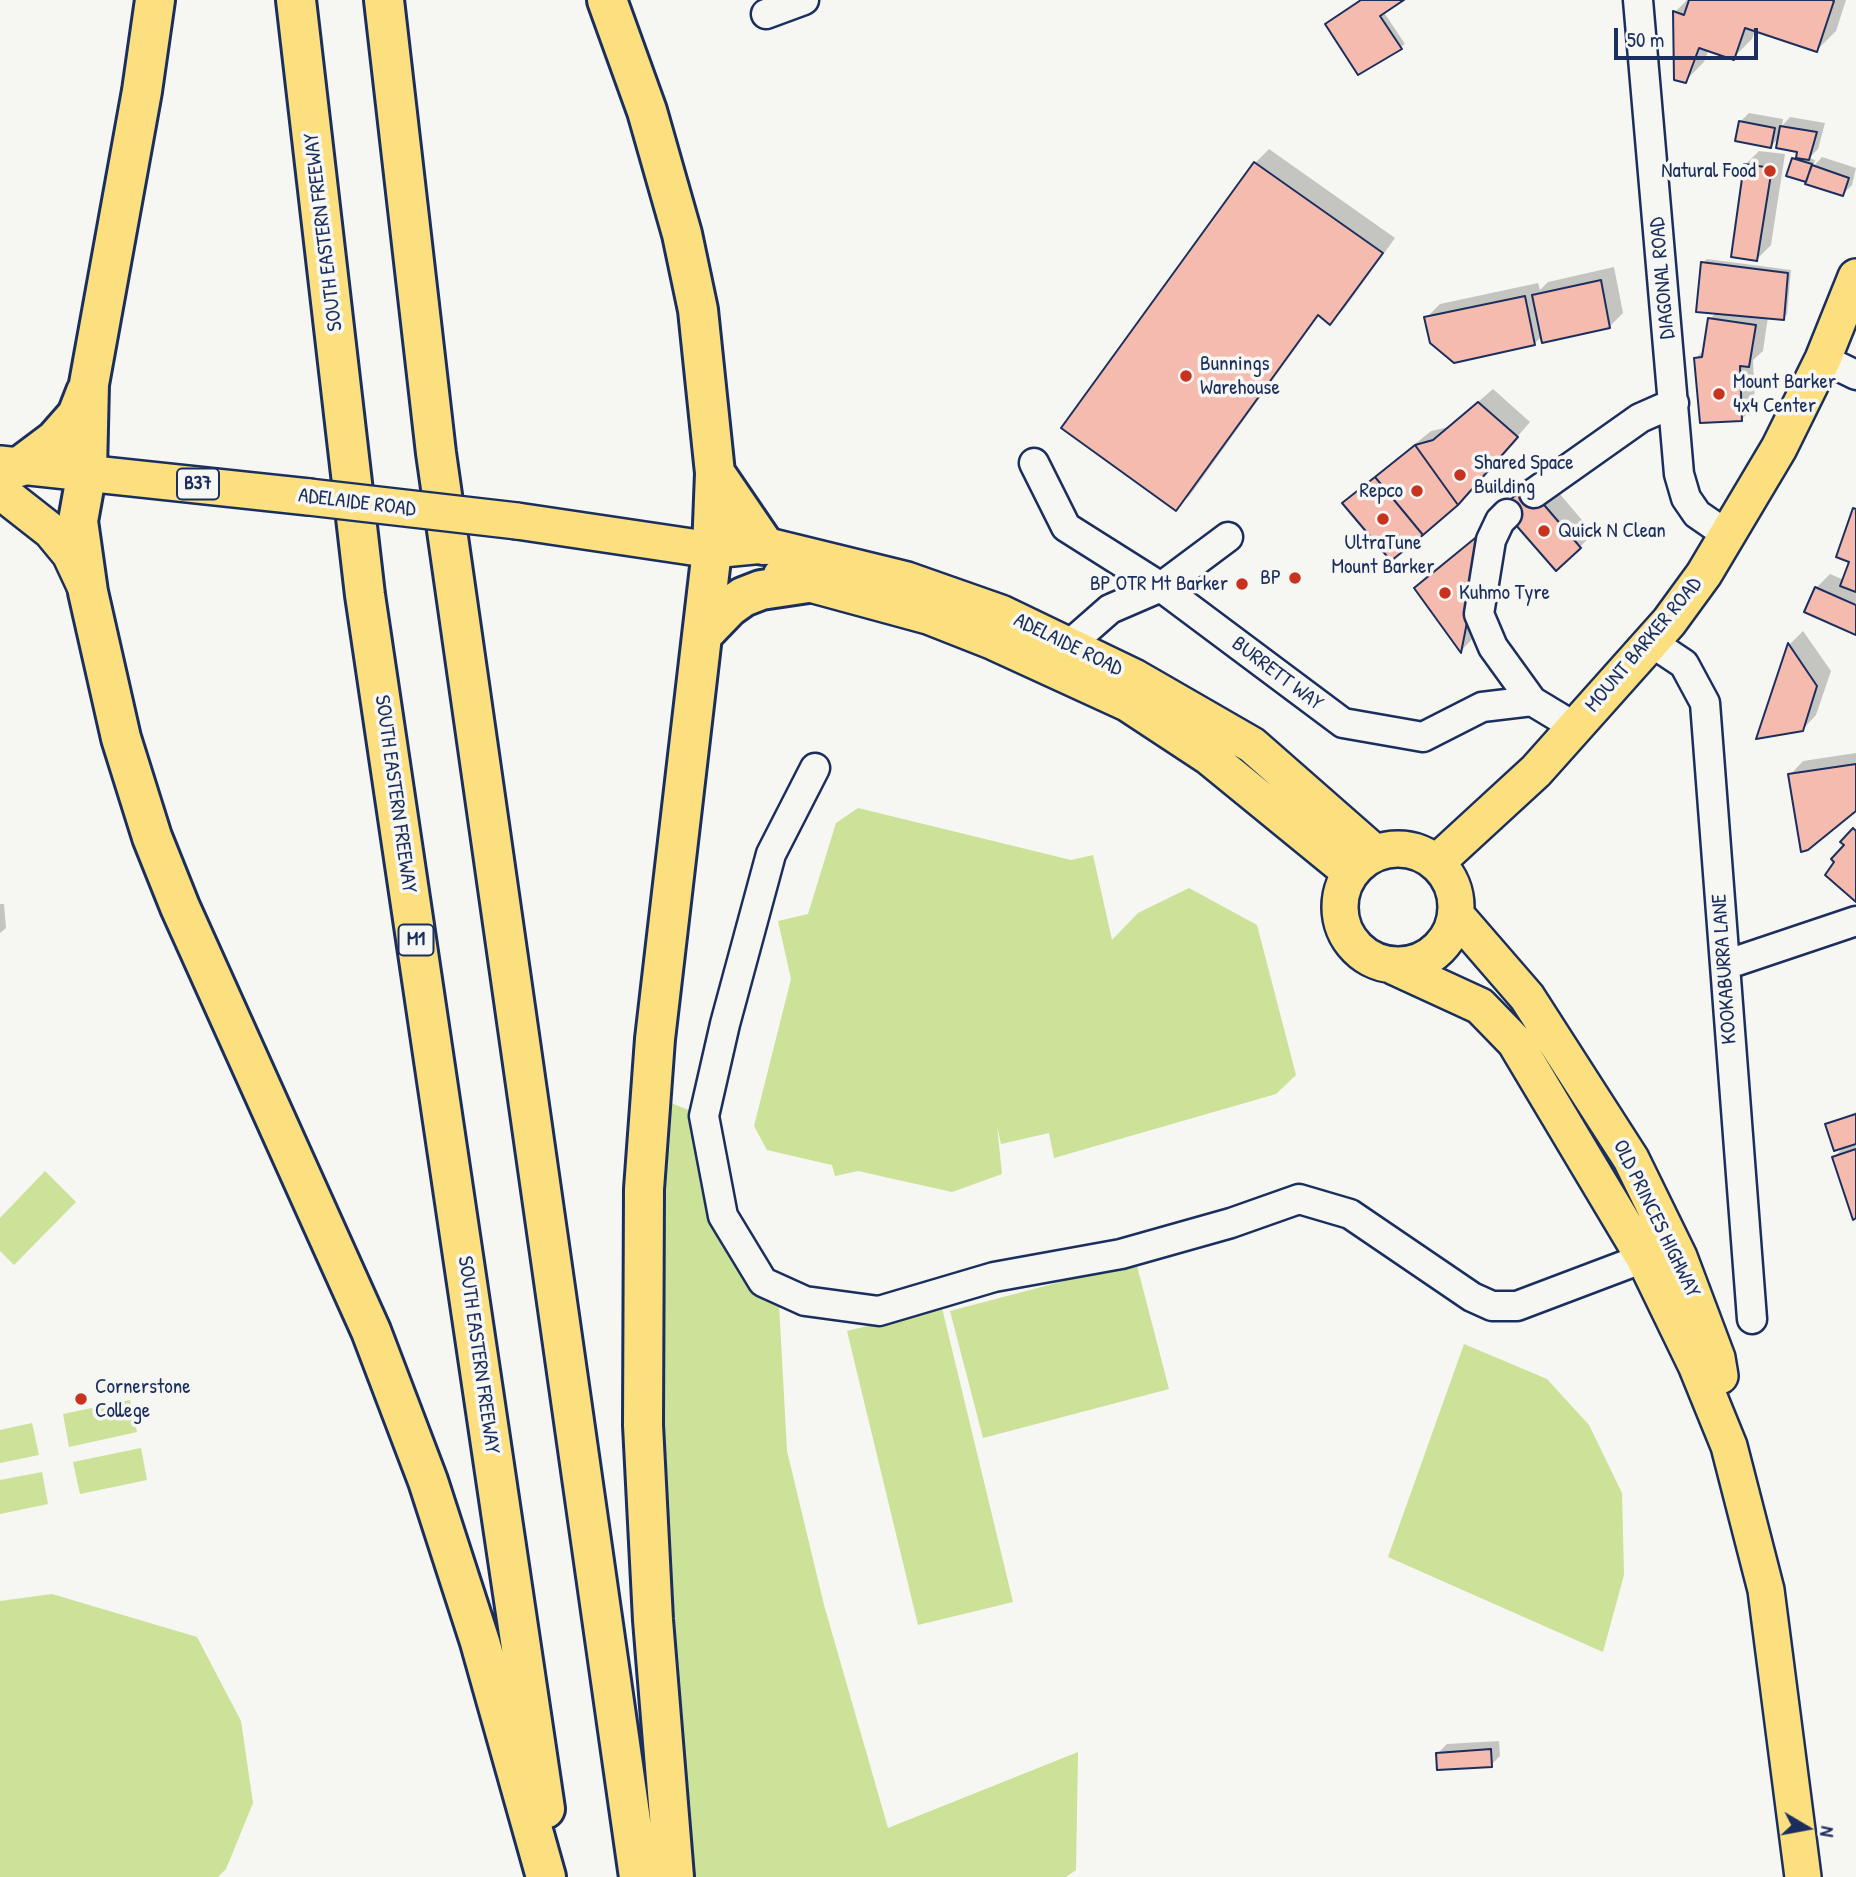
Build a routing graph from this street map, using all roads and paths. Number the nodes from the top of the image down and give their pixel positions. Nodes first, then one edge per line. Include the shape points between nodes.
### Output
1 (155, 0) edge
2 (296, 0) edge
3 (384, 0) edge
4 (607, 0) edge
5 (804, 0) edge
6 (1638, 0) edge
7 (766, 14) dead end
8 (1856, 277) edge
9 (1823, 359) junction
10 (1856, 375) edge
11 (89, 384) junction
12 (1674, 403) junction
13 (1034, 463) dead end
14 (87, 471) junction
15 (715, 473) junction
16 (6, 474) edge
17 (1534, 493) dead end
18 (1507, 514) dead end
19 (1729, 536) junction
20 (1228, 537) dead end
21 (764, 545) junction
22 (712, 551) junction
23 (808, 583) junction
24 (1161, 587) junction
25 (88, 592) junction
26 (703, 634) junction
27 (1651, 642) junction
28 (1069, 645) junction
29 (1532, 701) junction
30 (1575, 727) junction
31 (815, 768) dead end
32 (1363, 863) junction
33 (1436, 863) junction
34 (1456, 915) junction
35 (1856, 921) edge
36 (1393, 965) junction
37 (1725, 965) junction
38 (1644, 1258) junction
39 (1752, 1320) dead end
40 (1728, 1446) junction
41 (546, 1877) edge
42 (555, 1877) edge
43 (639, 1877) edge
44 (674, 1877) edge
45 (1803, 1877) edge

1 - 11 highway
2 - 42 highway, SOUTH EASTERN FREEWAY / M1 via 365,595
3 - 43 highway via 436,453
4 - 15 highway via 647,111 682,234 698,310
5 - 7 street
6 - 12 street, DIAGONAL ROAD
8 - 9 main road, MOUNT BARKER ROAD
9 - 10 street
9 - 19 main road, MOUNT BARKER ROAD
11 - 14 highway
11 - 16 highway via 77,415 55,440
12 - 17 street via 1640,418
12 - 19 street, DIAGONAL ROAD via 1679,474 1686,498 1697,514
13 - 24 street, BURRETT WAY via 1066,527
14 - 16 main road, ADELAIDE ROAD / B37
14 - 22 main road, ADELAIDE ROAD / B37, bridge via 517,521
14 - 25 highway via 79,521
15 - 21 highway
15 - 22 highway
16 - 25 main road via 70,554
18 - 29 street via 1491,540 1479,614 1493,647
19 - 27 main road, MOUNT BARKER ROAD
20 - 24 street
21 - 22 main road, ADELAIDE ROAD / B37
21 - 28 main road, ADELAIDE ROAD / B37 via 907,580 1001,613
22 - 23 main road, ADELAIDE ROAD / B37 via 740,566
22 - 26 highway
23 - 26 highway via 743,597
23 - 32 main road, ADELAIDE ROAD / B37 via 928,617 1127,703
24 - 28 street via 1110,610
24 - 29 street, BURRETT WAY via 1343,723 1423,737 1482,706
25 - 41 highway via 121,738 152,837 371,1331 428,1481 480,1642
26 - 44 highway via 656,1026 644,1203 643,1425
27 - 30 main road, MOUNT BARKER ROAD
27 - 37 street, KOOKABURRA LANE via 1684,664 1705,703
28 - 32 main road, ADELAIDE ROAD / B37 via 1252,745
29 - 30 street
30 - 33 main road, MOUNT BARKER ROAD via 1536,771
31 - 38 street via 771,854 704,1116 723,1216 763,1282 805,1301 879,1311 994,1277 1121,1254 1299,1199 1350,1214 1492,1306 1517,1306
32 - 33 main road via 1407,849
32 - 36 main road via 1343,888 1340,906 1346,932 1361,953
33 - 34 main road via 1452,886
34 - 36 main road via 1441,947 1427,958
34 - 40 main road, OLD PRINCES HIGHWAY via 1527,997 1631,1159 1679,1257 1717,1358
35 - 37 street
36 - 38 main road, OLD PRINCES HIGHWAY via 1480,1006 1515,1042
37 - 39 street, KOOKABURRA LANE
38 - 40 main road, OLD PRINCES HIGHWAY via 1696,1364
40 - 45 main road, OLD PRINCES HIGHWAY via 1766,1590

